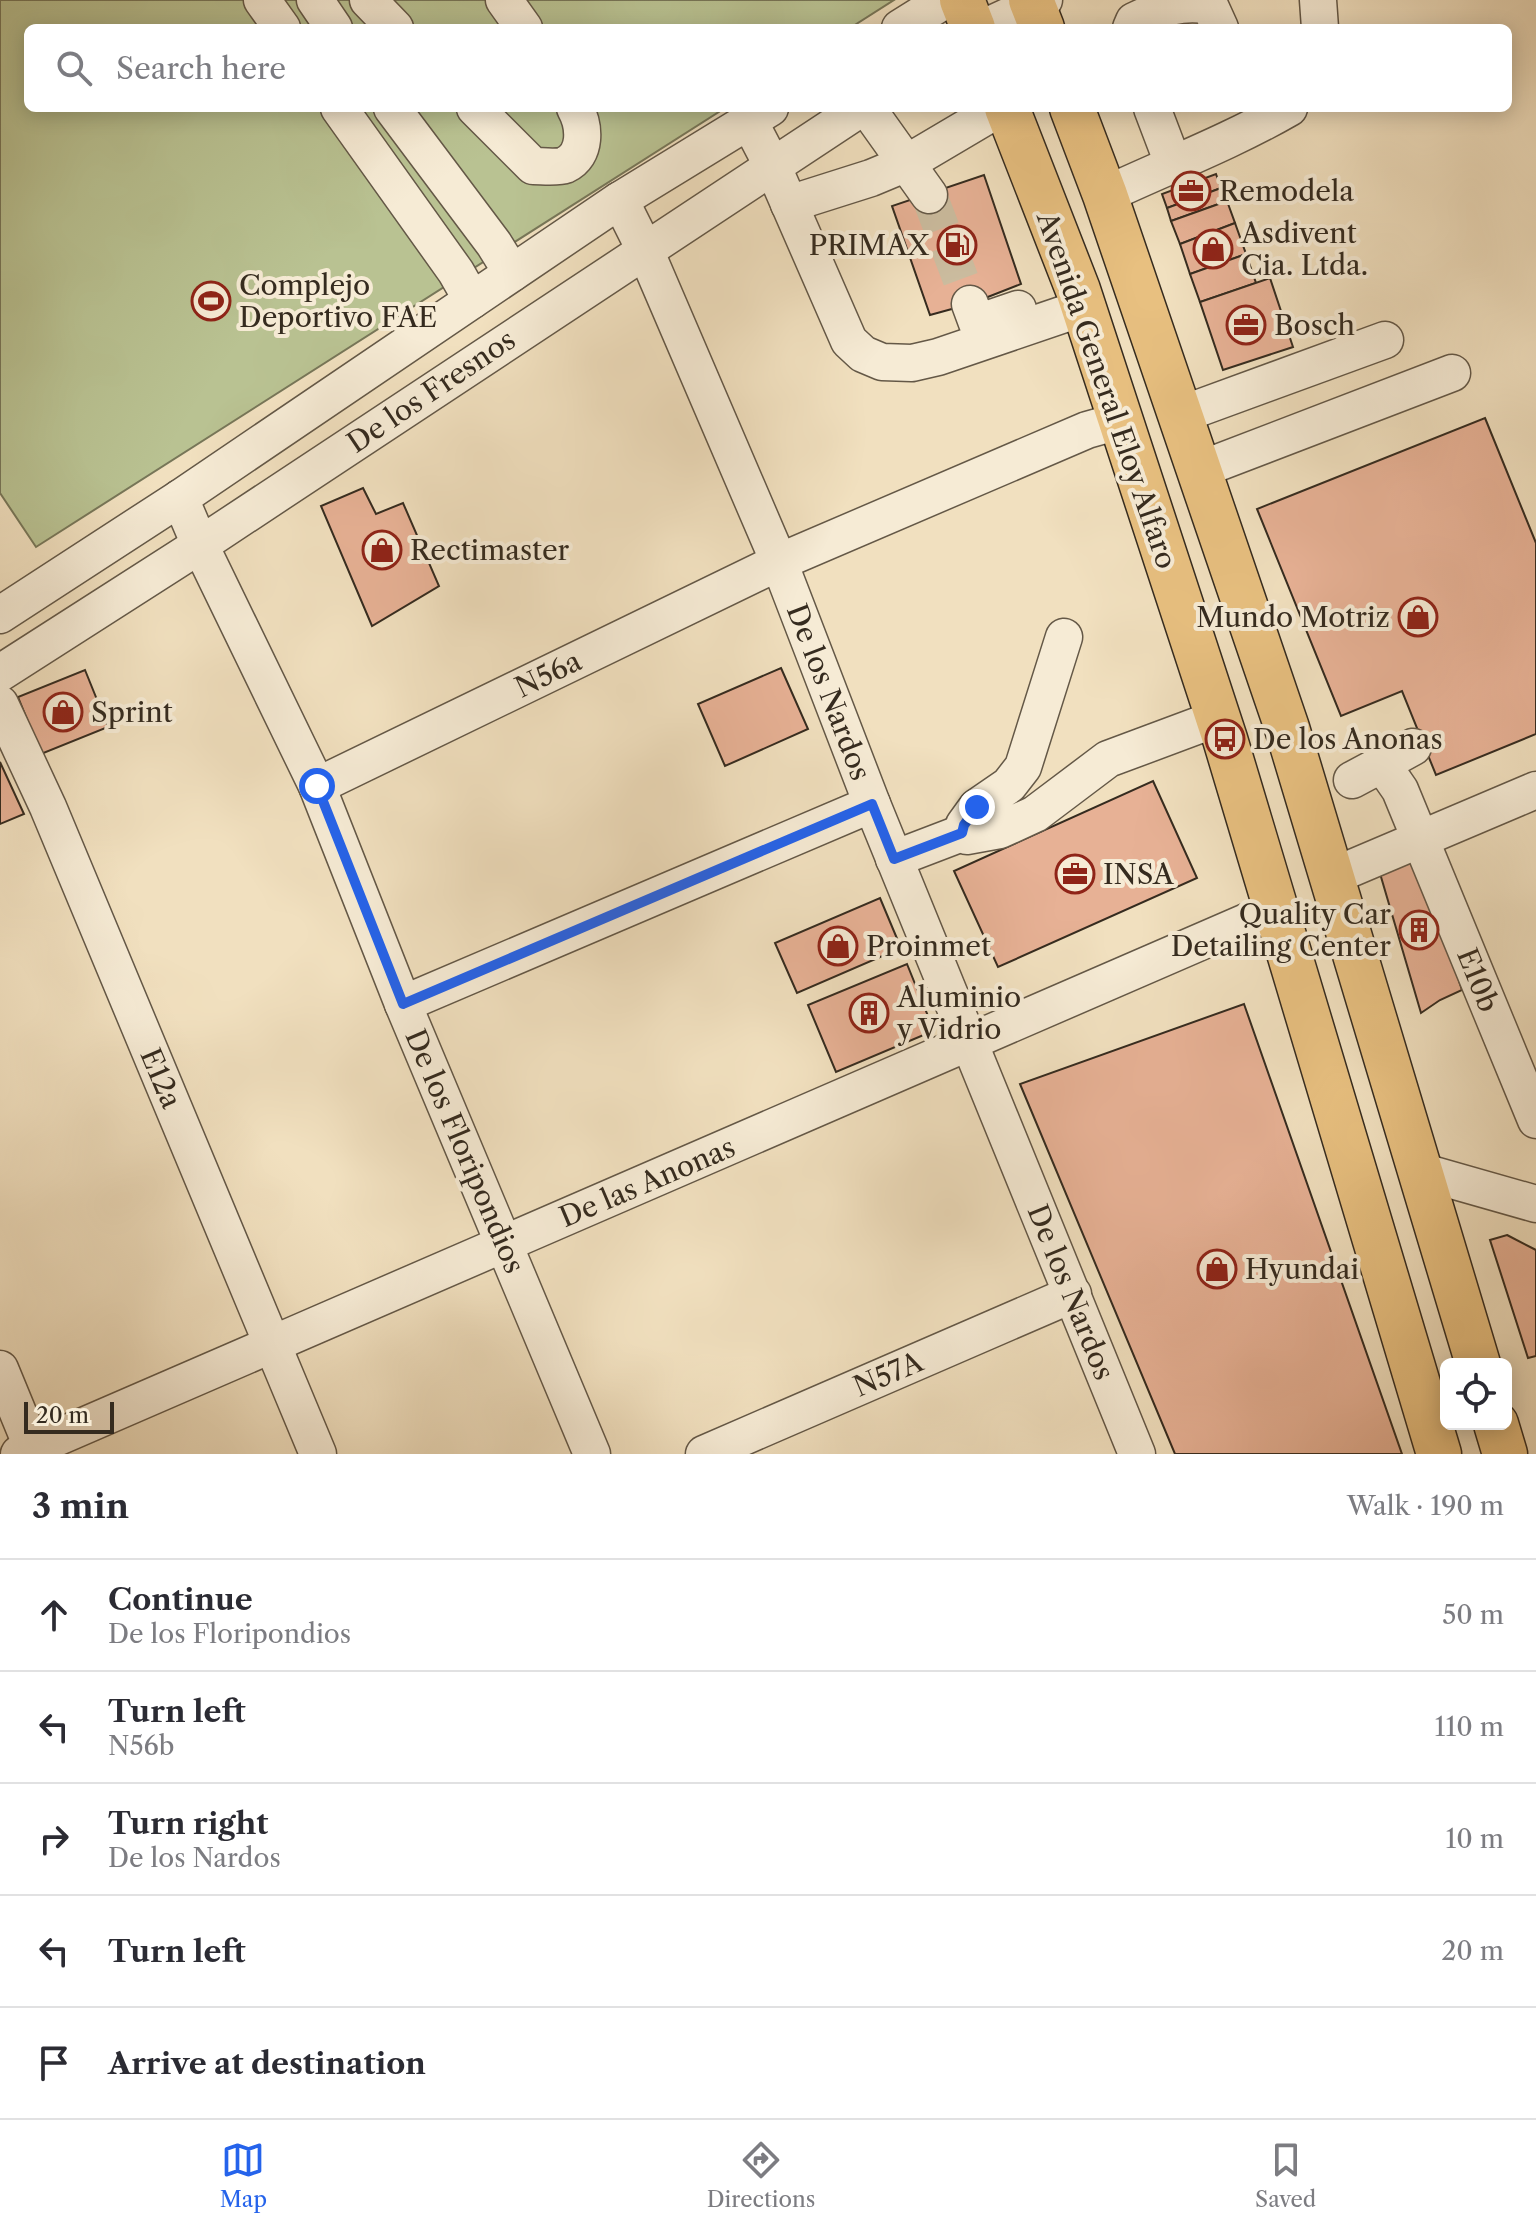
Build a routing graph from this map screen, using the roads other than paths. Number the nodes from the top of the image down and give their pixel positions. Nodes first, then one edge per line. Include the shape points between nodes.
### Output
1 (262, 0) edge
2 (315, 0) edge
3 (368, 0) edge
4 (504, 0) edge
5 (945, 0) edge
6 (962, 0) edge
7 (1317, 0) edge
8 (1037, 8) edge
9 (1209, 10) edge
10 (279, 24) edge
11 (331, 24) edge
12 (391, 24) edge
13 (521, 24) edge
14 (906, 24) edge
15 (971, 24) edge
16 (994, 24) edge
17 (1130, 24) edge
18 (1320, 24) edge
19 (342, 112) edge
20 (395, 112) edge
21 (479, 112) edge
22 (576, 112) edge
23 (855, 112) edge
24 (870, 112) edge
25 (993, 112) edge
26 (1009, 112) edge
27 (1074, 112) edge
28 (1154, 112) edge
29 (1274, 112) edge
30 (759, 115) edge
31 (1252, 118) edge
32 (907, 163) junction
33 (1174, 166) junction
34 (773, 167) junction
35 (929, 195) tunnel mouth
36 (1105, 195) junction
37 (620, 200) junction
38 (789, 204) junction
39 (645, 250) junction
40 (512, 273) junction
41 (1080, 299) junction
42 (472, 300) junction
43 (970, 304) tunnel mouth
44 (1385, 340) dead end
45 (1452, 373) dead end
46 (1180, 415) junction
47 (1119, 421) junction
48 (1199, 470) junction
49 (180, 498) junction
50 (200, 545) junction
51 (779, 562) junction
52 (0, 615) edge
53 (1064, 637) dead end
54 (0, 673) edge
55 (0, 704) edge
56 (1218, 718) junction
57 (1382, 764) dead end
58 (317, 786) junction
59 (1536, 790) edge
60 (872, 804) junction
61 (962, 833) junction
62 (1420, 839) junction
63 (894, 859) junction
64 (1331, 877) junction
65 (1274, 910) junction
66 (403, 1004) junction
67 (968, 1042) junction
68 (1532, 1098) edge
69 (1420, 1171) junction
70 (1536, 1204) edge
71 (505, 1243) junction
72 (1073, 1294) junction
73 (272, 1344) junction
74 (1476, 1358) edge
75 (0, 1369) edge
76 (1498, 1430) edge
77 (29, 1452) edge
78 (318, 1454) edge
79 (592, 1454) edge
80 (704, 1454) edge
81 (1137, 1454) edge
82 (1439, 1454) edge
83 (1505, 1454) edge

1 - 10 street
2 - 11 street
3 - 12 street
4 - 13 street
5 - 14 street
6 - 15 main road
7 - 18 street
8 - 16 street
9 - 17 street via 1178,3
19 - 42 street
20 - 40 street
21 - 22 street via 533,166 563,166 577,155 584,135
23 - 34 street, De los Fresnos
24 - 32 street
25 - 32 street
26 - 41 main road, Avenida General Eloy Alfaro
27 - 36 main road
28 - 33 street
29 - 31 street
30 - 34 street
30 - 37 street, De los Fresnos
31 - 33 street
32 - 35 street
32 - 38 street
33 - 36 street
34 - 38 street
34 - 39 street, De los Fresnos
36 - 46 main road
37 - 39 street, De los Nardos
37 - 40 street, De los Fresnos
38 - 41 street via 849,341 882,362 938,357
39 - 50 street, De los Fresnos
39 - 51 street, De los Nardos
40 - 42 street, De los Fresnos
41 - 43 street via 977,323
41 - 47 main road, Avenida General Eloy Alfaro
42 - 49 street, De los Fresnos
44 - 46 street
45 - 48 street
46 - 48 main road
47 - 51 street, N56a
47 - 56 main road, Avenida General Eloy Alfaro
48 - 64 main road via 1287,728
49 - 50 street, De los Floripondios
49 - 52 street, De los Fresnos
50 - 54 street, De los Fresnos
50 - 58 street, De los Floripondios
51 - 58 street, N56a
51 - 60 street, De los Nardos
53 - 61 street via 1023,767 1009,785 977,807
55 - 73 street, E12a
56 - 61 street via 1108,759 1035,814 1000,830
56 - 65 main road, Avenida General Eloy Alfaro
57 - 62 street, E10b via 1400,790
58 - 66 street, De los Floripondios
59 - 62 street
60 - 63 street, De los Nardos
60 - 66 street
61 - 63 street
62 - 64 street
62 - 68 street, E10b
63 - 67 street, De los Nardos
64 - 69 main road
65 - 67 street, De las Anonas
65 - 82 main road, Avenida General Eloy Alfaro
66 - 71 street, De los Floripondios
67 - 71 street, De las Anonas
67 - 72 street, De los Nardos
69 - 70 street
69 - 74 main road
71 - 73 street, De las Anonas
71 - 79 street, De los Floripondios
72 - 80 street, N57A
72 - 81 street, De los Nardos
73 - 77 street, De las Anonas
73 - 78 street, E12a
75 - 77 street
76 - 83 main road

